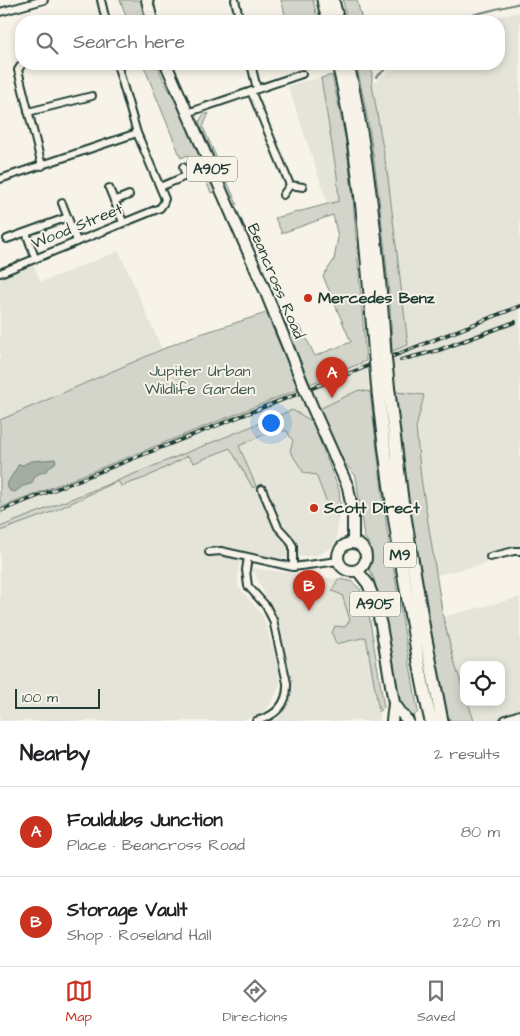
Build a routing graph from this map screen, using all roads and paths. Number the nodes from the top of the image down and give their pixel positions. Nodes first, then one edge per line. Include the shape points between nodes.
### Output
1 (44, 0) edge
2 (101, 0) edge
3 (147, 0) edge
4 (235, 0) edge
5 (323, 0) edge
6 (333, 0) edge
7 (0, 12) edge
8 (105, 15) edge
9 (151, 15) edge
10 (239, 15) edge
11 (327, 15) edge
12 (337, 15) edge
13 (18, 70) edge
14 (119, 70) edge
15 (169, 70) edge
16 (252, 70) edge
17 (339, 70) edge
18 (349, 70) edge
19 (302, 74) dead end
20 (254, 90) junction
21 (92, 96) dead end
22 (28, 112) junction
23 (187, 113) junction
24 (137, 133) junction
25 (42, 166) junction
26 (183, 168) dead end
27 (193, 173) dead end
28 (186, 176) junction
29 (0, 179) edge
30 (290, 185) junction
31 (160, 187) junction
32 (303, 187) dead end
33 (109, 188) dead end
34 (129, 195) dead end
35 (283, 195) dead end
36 (114, 201) junction
37 (62, 203) dead end
38 (68, 217) junction
39 (123, 222) junction
40 (26, 232) junction
41 (7, 239) dead end
42 (77, 241) junction
43 (35, 258) junction
44 (0, 273) edge
45 (380, 356) junction
46 (383, 392) junction
47 (262, 489) dead end
48 (354, 543) junction
49 (520, 551) edge
50 (209, 552) dead end
51 (248, 557) junction
52 (490, 558) dead end
53 (338, 560) junction
54 (293, 567) junction
55 (357, 570) junction
56 (394, 703) junction
57 (520, 716) edge
58 (430, 719) edge
59 (256, 721) edge
60 (392, 721) edge
61 (408, 721) edge
62 (442, 721) edge
63 (506, 721) edge

1 - 7 street
2 - 8 street
3 - 9 main road
4 - 10 street
5 - 11 highway
6 - 12 highway
13 - 22 street
14 - 24 street
15 - 23 main road, Beancross Road / A905
16 - 20 street
17 - 45 highway, M9 via 351,130
18 - 45 highway, M9 via 368,179 383,318
19 - 20 street
20 - 23 street
20 - 30 street
21 - 22 street
22 - 25 street
23 - 48 main road, Beancross Road / A905, bridge via 348,487
24 - 25 street
24 - 31 street
25 - 29 street
26 - 28 street
27 - 28 street
28 - 31 street
30 - 32 street
30 - 35 street
31 - 39 street, Wood Street via 165,199 160,208
33 - 36 street
34 - 36 street
36 - 39 street
37 - 38 street
38 - 40 street
38 - 42 street
39 - 42 street, Wood Street
40 - 41 street
40 - 43 street
42 - 43 street, Wood Street
43 - 44 street, Wood Street
45 - 46 highway, M9, bridge
46 - 58 highway, M9 via 393,509
46 - 62 highway, M9 via 391,416 418,598
47 - 54 street via 278,527 294,546
48 - 53 main road via 342,547
48 - 55 main road via 362,546 366,555 365,563
49 - 52 street
50 - 51 street via 221,551
51 - 54 street
51 - 59 street via 248,586 266,606 273,620 288,692 284,704 267,718
53 - 54 street
53 - 55 main road via 345,569
55 - 56 main road, A905 via 374,599
56 - 60 main road, A905
56 - 61 main road, A905
57 - 63 main road

